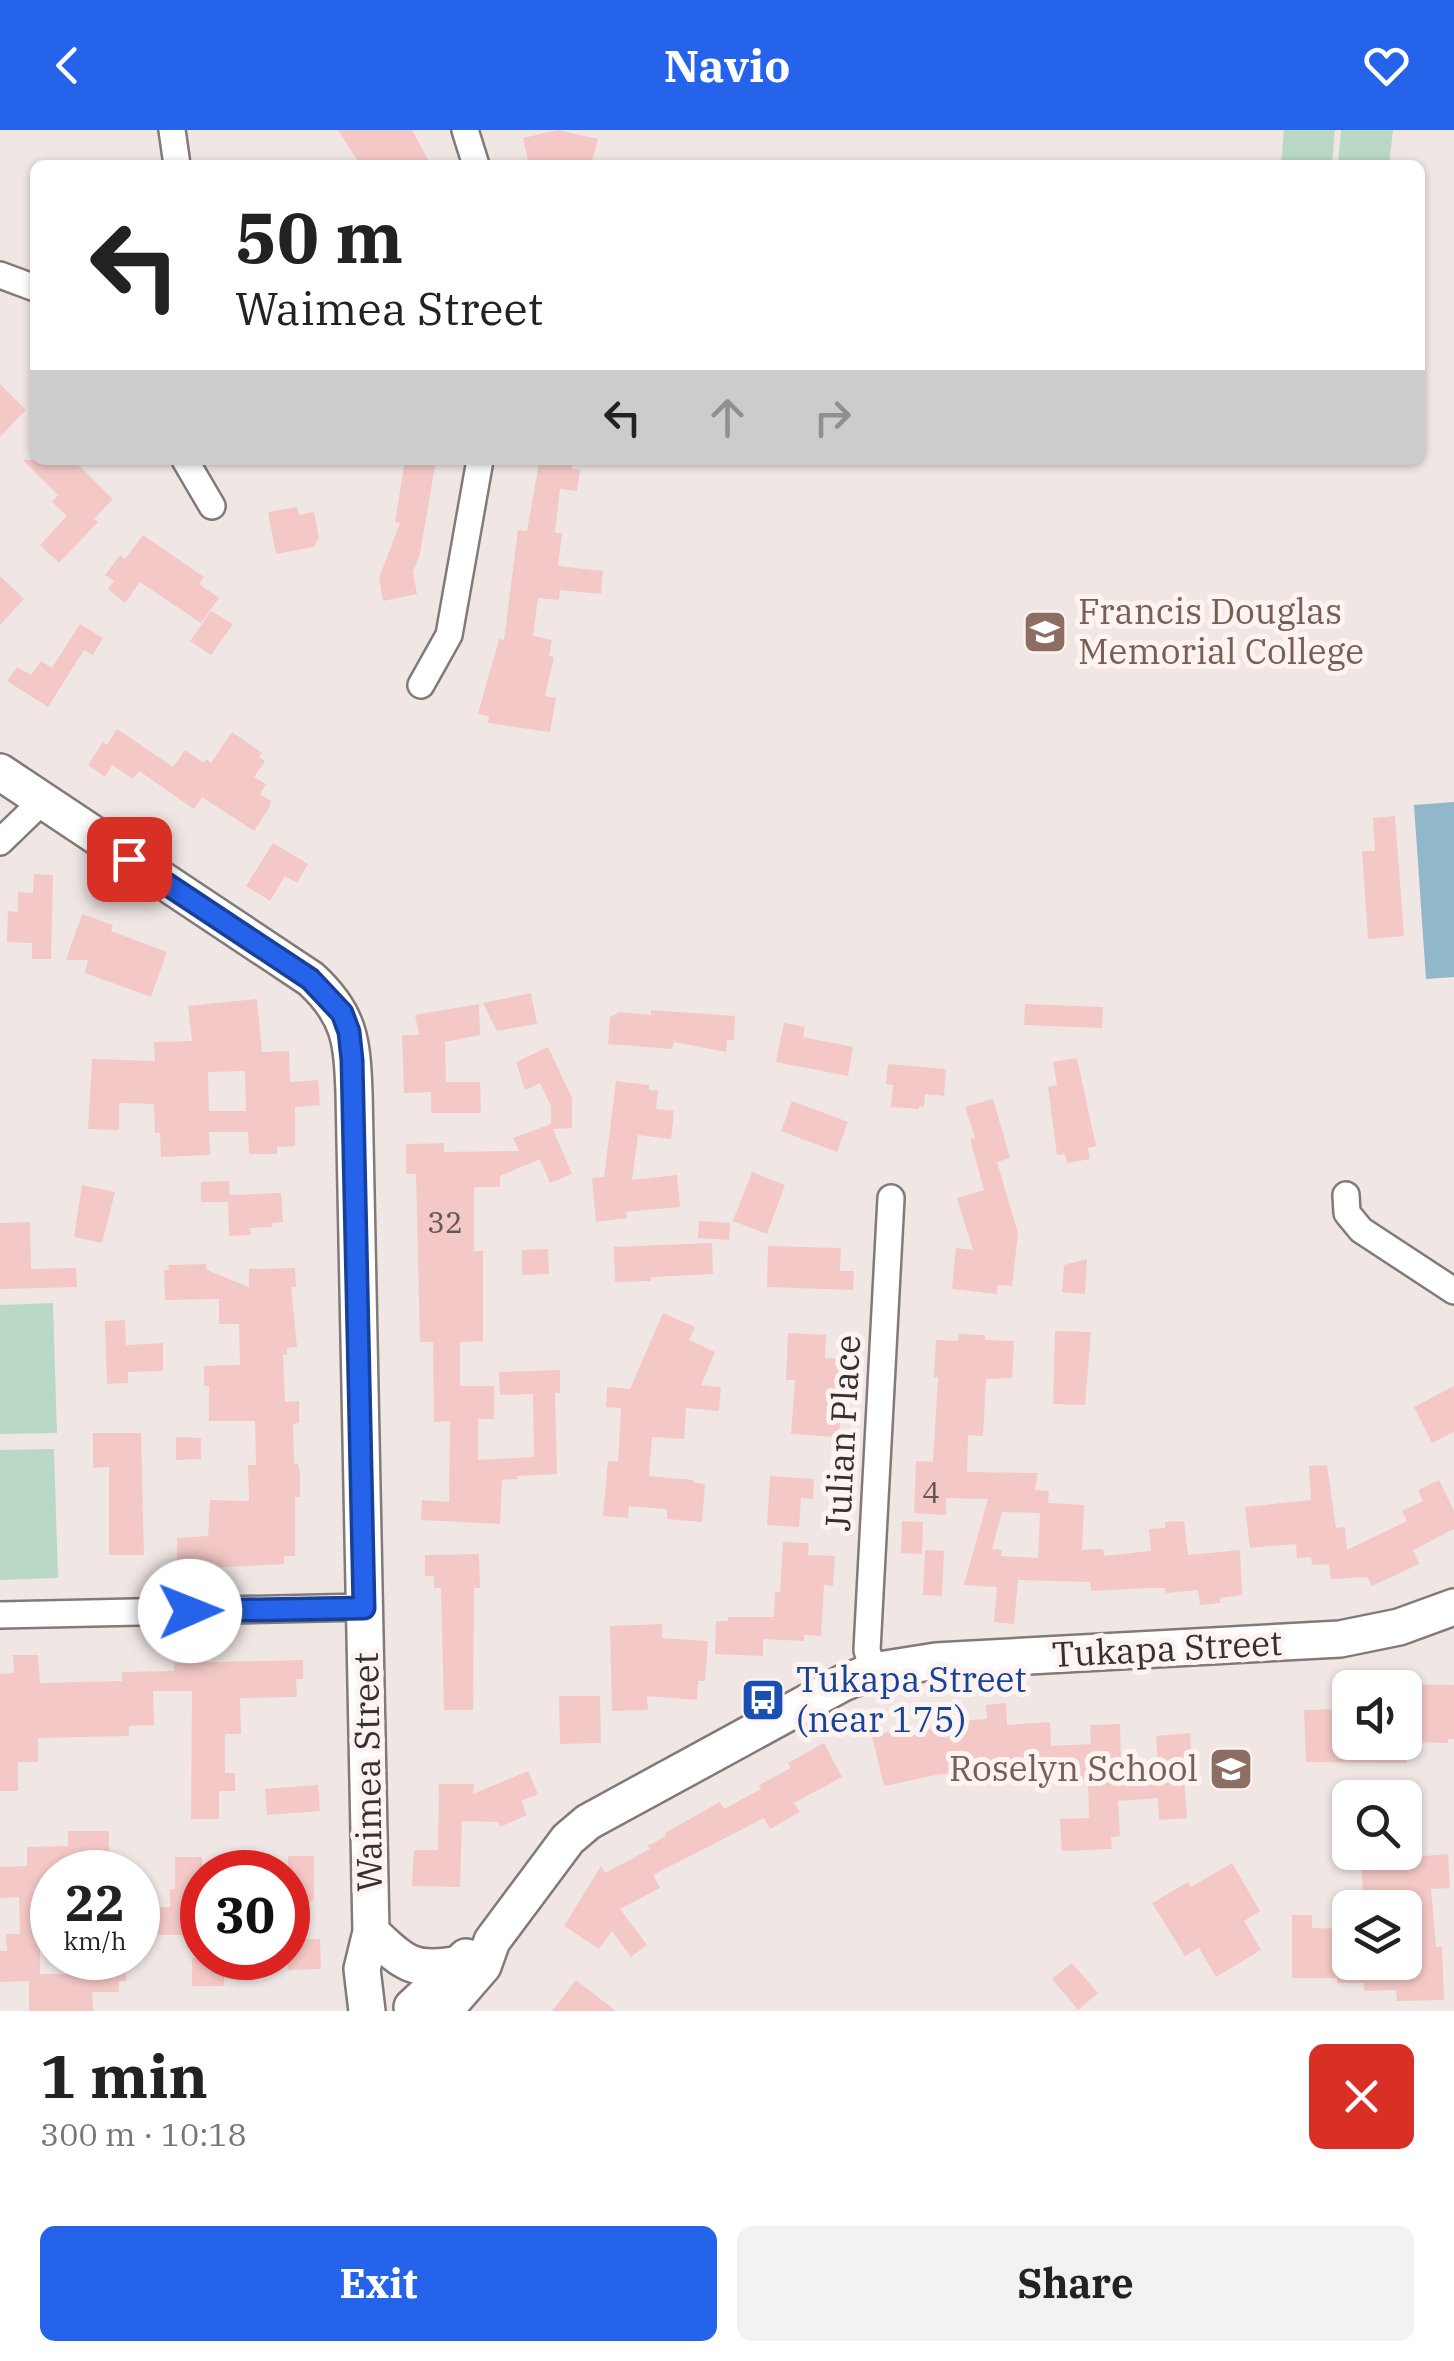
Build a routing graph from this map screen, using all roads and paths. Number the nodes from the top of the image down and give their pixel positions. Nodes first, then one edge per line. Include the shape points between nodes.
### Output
1 (172, 130) edge
2 (466, 130) edge
3 (176, 160) edge
4 (475, 160) edge
5 (0, 274) edge
6 (30, 286) edge
7 (188, 465) edge
8 (479, 465) edge
9 (212, 506) dead end
10 (420, 685) dead end
11 (0, 772) edge
12 (38, 799) junction
13 (0, 842) edge
14 (1346, 1195) dead end
15 (891, 1198) dead end
16 (1454, 1291) edge
17 (1454, 1607) edge
18 (364, 1608) junction
19 (0, 1614) edge
20 (874, 1671) junction
21 (371, 1932) junction
22 (492, 1941) junction
23 (454, 1965) junction
24 (417, 2009) edge
25 (367, 2011) edge

1 - 3 street
2 - 4 street
5 - 6 street
7 - 9 street
8 - 10 street via 449,636
11 - 12 main road, Waimea Street
12 - 13 street
12 - 18 main road, Waimea Street via 310,979 342,1013 354,1092
14 - 16 street via 1348,1212 1362,1230
15 - 20 street, Julian Place via 866,1650
17 - 20 main road, Tukapa Street via 1340,1640 936,1661
18 - 19 street
18 - 21 main road, Waimea Street
20 - 22 main road, Tukapa Street via 827,1689 588,1822
21 - 23 main road, Waimea Street via 414,1967
21 - 24 main road, Waimea Street via 386,1981
21 - 25 main road, Waimea Street via 362,1970
22 - 23 main road, Tukapa Street
22 - 24 main road, Tukapa Street via 484,1966
23 - 24 main road, Tukapa Street

